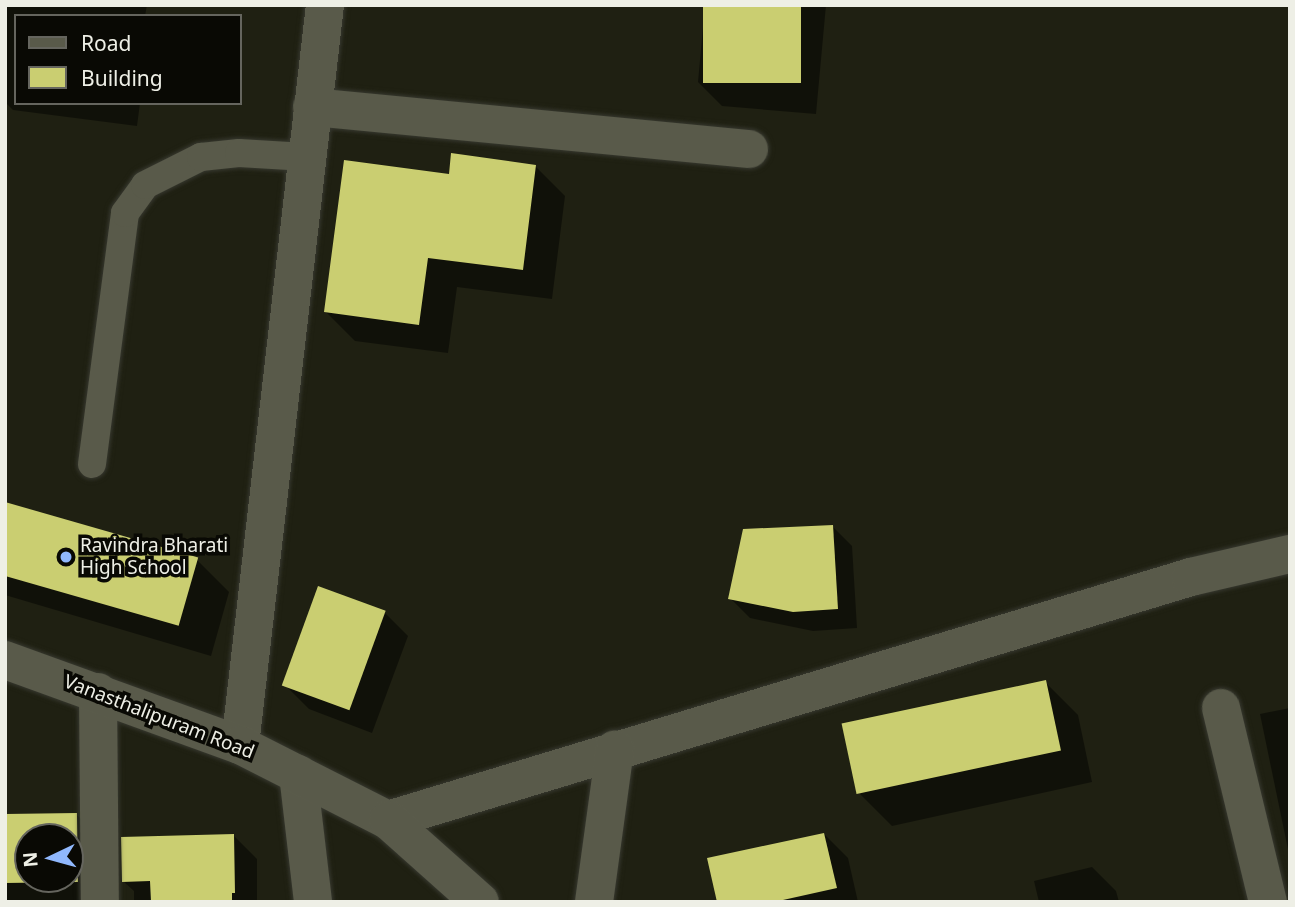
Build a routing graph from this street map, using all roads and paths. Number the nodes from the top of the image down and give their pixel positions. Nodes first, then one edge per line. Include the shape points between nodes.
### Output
1 (325, 5) edge
2 (312, 107) junction
3 (749, 149) dead end
4 (306, 157) junction
5 (92, 464) dead end
6 (1290, 554) edge
7 (5, 660) edge
8 (98, 692) junction
9 (1221, 708) dead end
10 (240, 745) junction
11 (615, 749) junction
12 (298, 775) junction
13 (388, 820) junction
14 (100, 902) edge
15 (313, 902) edge
16 (480, 902) edge
17 (594, 902) edge
18 (1268, 902) edge

1 - 2 street
2 - 3 street
2 - 4 street
4 - 5 lane via 239,153 201,157 145,186 125,213
4 - 10 street
6 - 11 street via 1191,578
7 - 8 street, Vanasthalipuram Road
8 - 10 street, Vanasthalipuram Road
8 - 14 street
9 - 18 street
10 - 12 street, Vanasthalipuram Road
11 - 13 street
11 - 17 street
12 - 13 street, Vanasthalipuram Road
12 - 15 street
13 - 16 street, Vanasthalipuram Road

